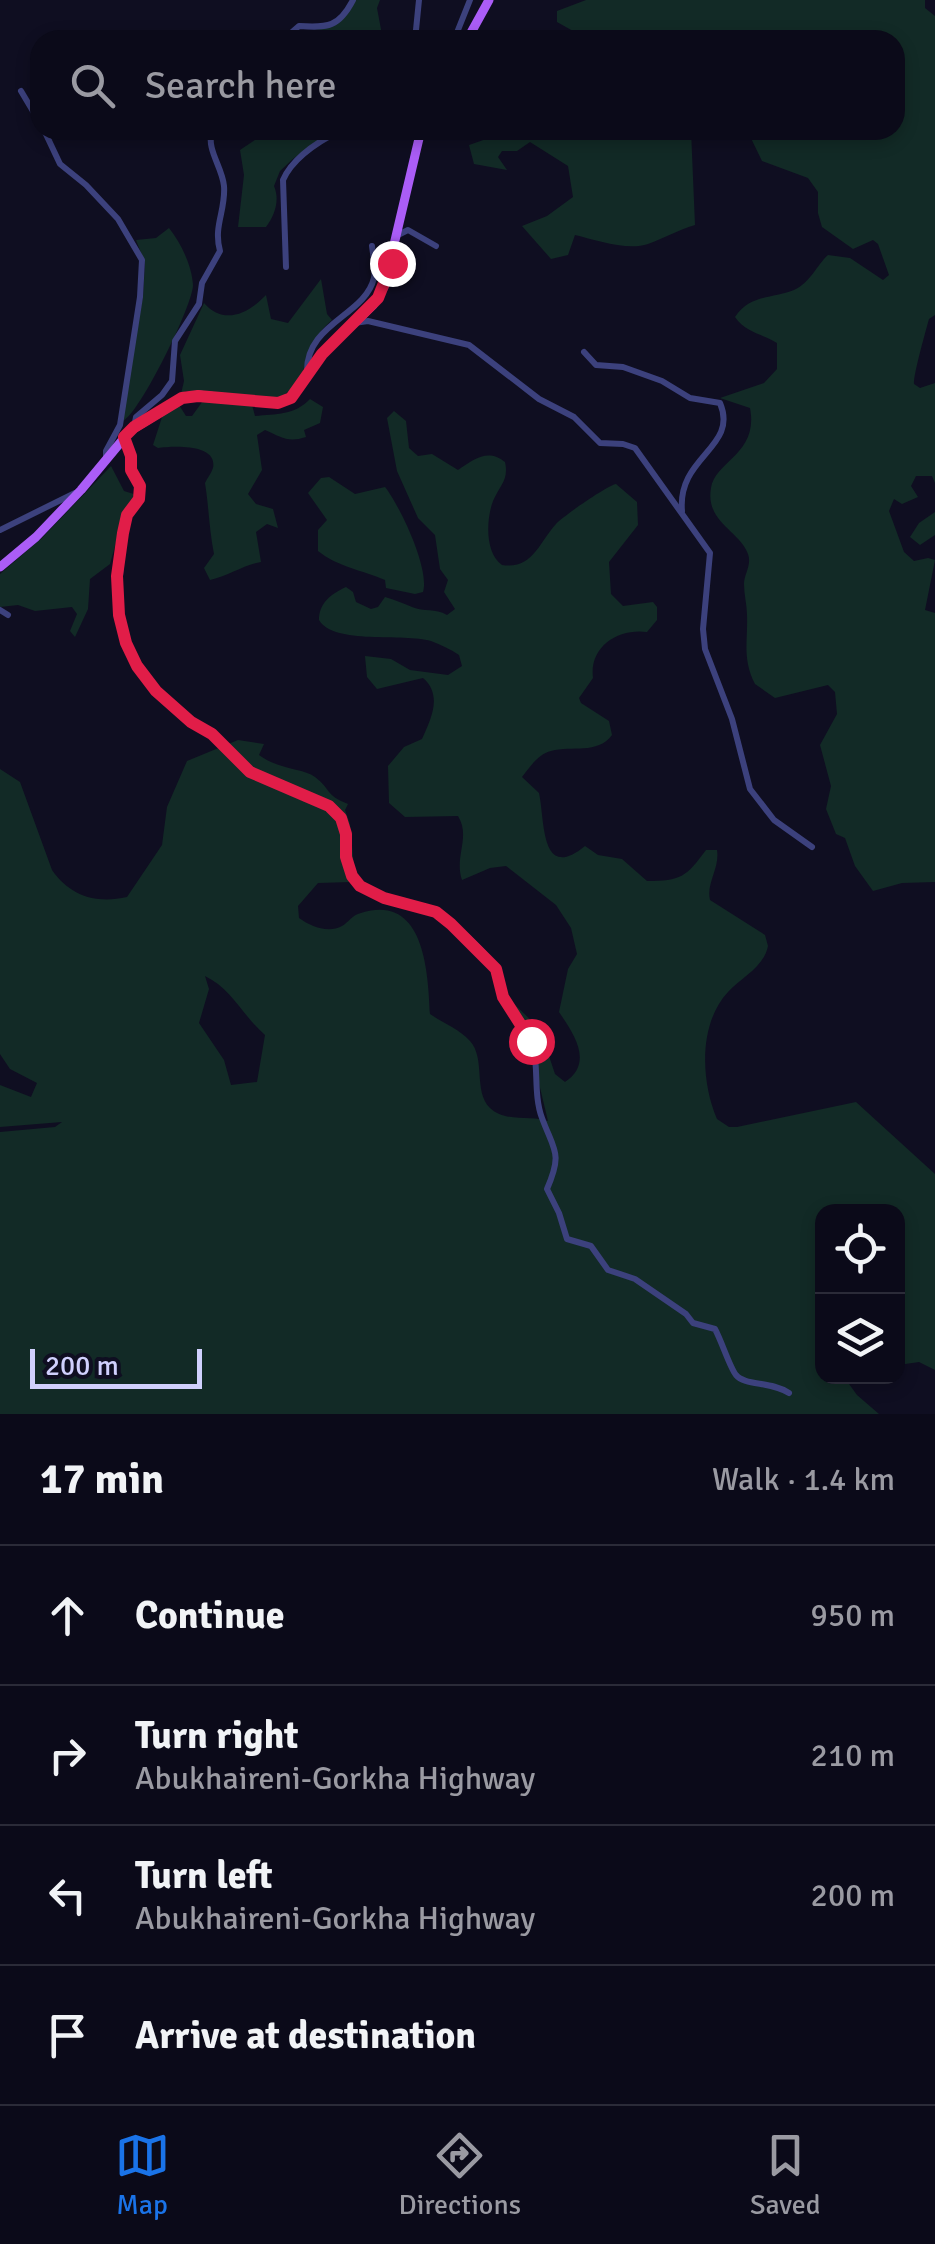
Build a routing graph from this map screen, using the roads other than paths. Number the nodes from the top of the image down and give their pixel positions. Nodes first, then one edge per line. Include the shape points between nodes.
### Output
1 (353, 0) edge
2 (418, 0) edge
3 (470, 0) edge
4 (488, 0) edge
5 (294, 30) edge
6 (416, 30) edge
7 (458, 30) edge
8 (472, 30) edge
9 (21, 91) dead end
10 (30, 106) edge
11 (49, 140) edge
12 (211, 140) edge
13 (326, 140) edge
14 (420, 140) edge
15 (398, 235) junction
16 (372, 246) dead end
17 (436, 246) dead end
18 (286, 267) dead end
19 (352, 324) junction
20 (584, 352) dead end
21 (307, 379) junction
22 (134, 427) junction
23 (124, 437) junction
24 (106, 460) junction
25 (81, 490) junction
26 (682, 512) junction
27 (0, 530) edge
28 (0, 568) edge
29 (812, 847) dead end
30 (789, 1392) dead end

1 - 5 street via 344,17 327,26
2 - 6 street
3 - 7 street
4 - 8 main road
9 - 10 street
11 - 24 street via 60,164 118,219 142,260 120,425
12 - 22 street via 224,180 215,233 220,251 175,341 172,381
13 - 18 street via 283,180
14 - 15 main road
15 - 17 street via 408,230
15 - 19 main road via 378,298
16 - 21 street via 374,278 314,343
19 - 21 main road
19 - 26 street via 368,320 469,345 574,417 600,443 635,448
20 - 26 street via 596,366 623,367 690,398 720,403 720,439 692,467 680,494
21 - 22 main road via 284,401 188,397
22 - 23 main road
23 - 24 main road
23 - 30 street via 140,486 123,533 119,615 137,666 156,691 250,772 329,806 341,818 346,857 360,886 436,912 487,957 531,1041 542,1118 555,1144 547,1189 567,1238 591,1246 608,1270 635,1279 693,1323 714,1330 746,1383
24 - 25 main road
25 - 27 street
25 - 28 main road
26 - 29 street via 710,554 706,649 750,789 774,820

